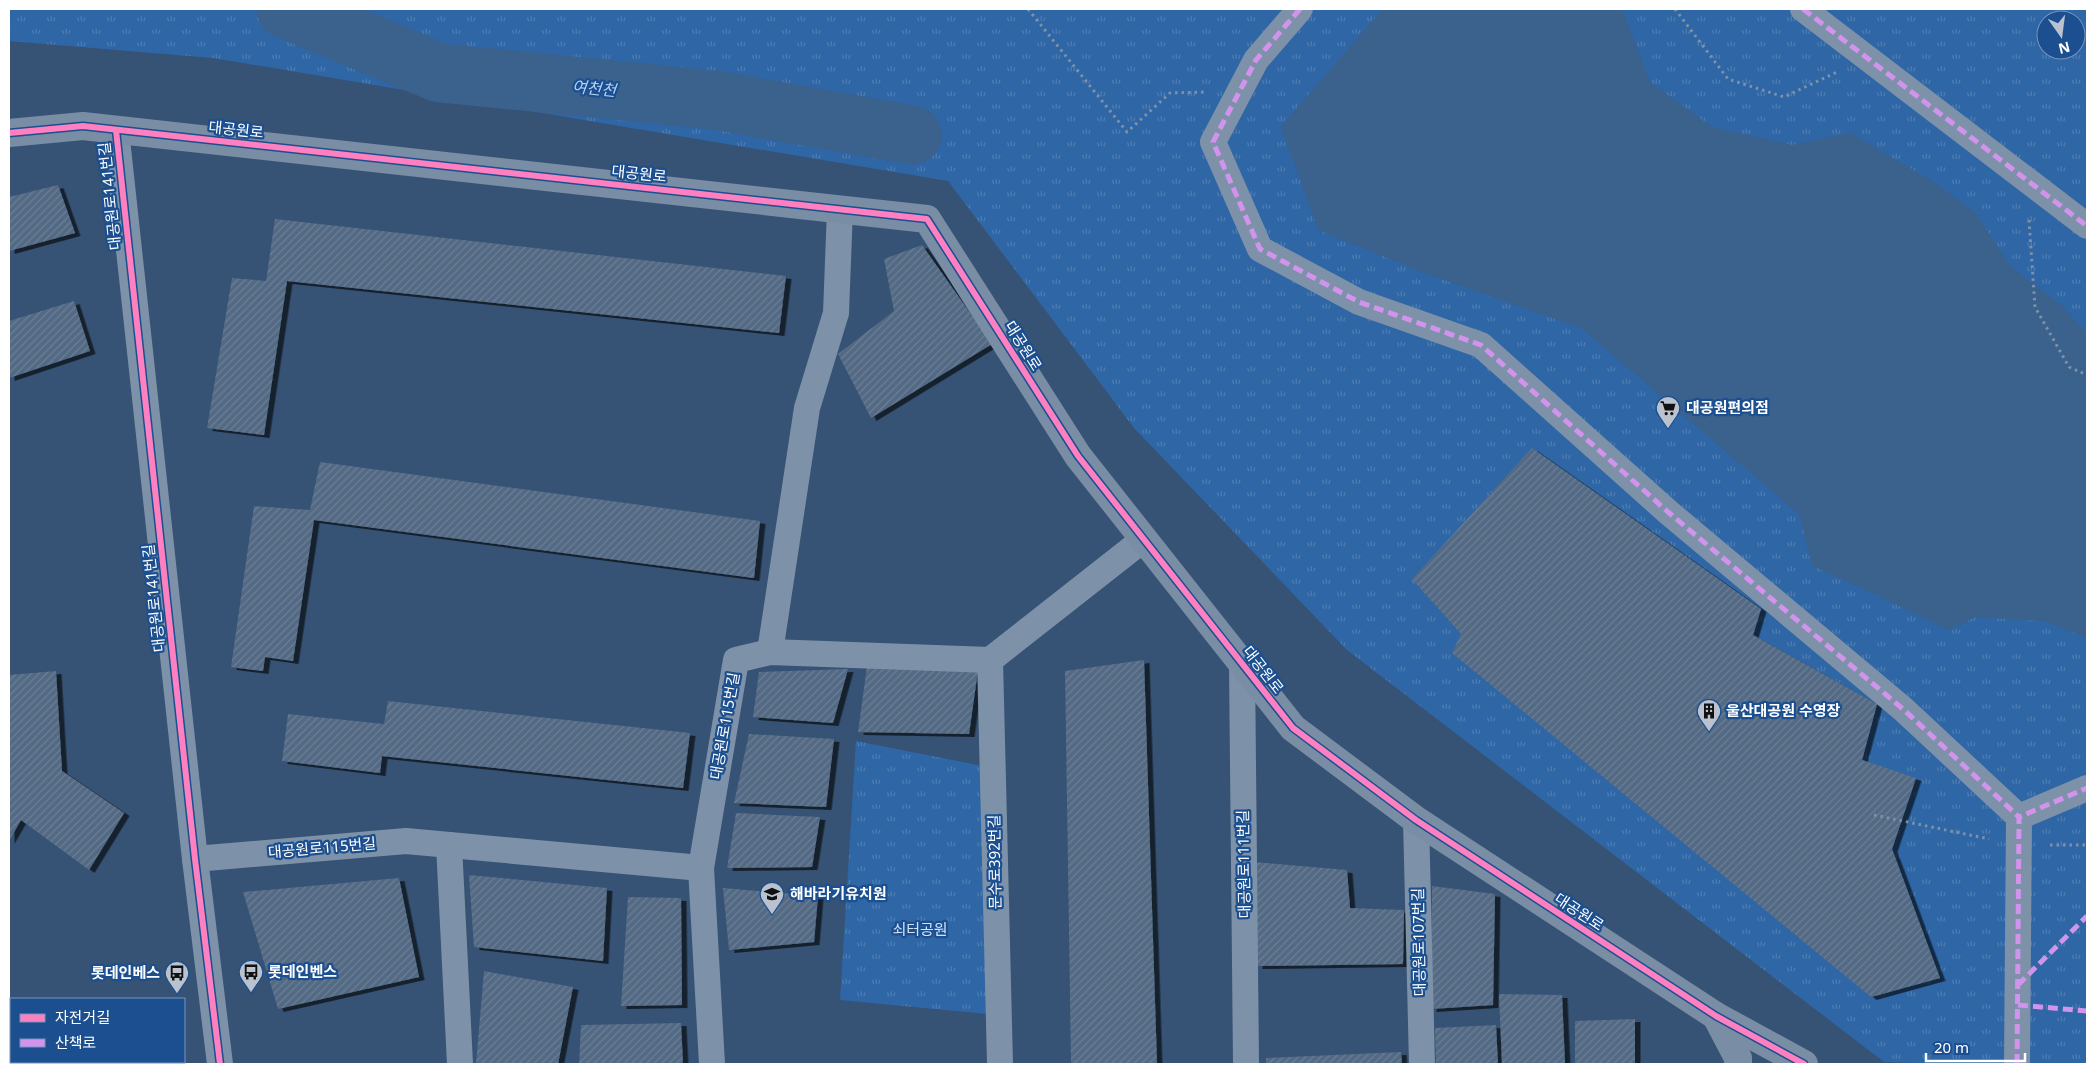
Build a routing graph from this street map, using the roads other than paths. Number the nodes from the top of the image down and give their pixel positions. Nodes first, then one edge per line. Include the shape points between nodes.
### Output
1 (1300, 9) edge
2 (1802, 9) edge
3 (116, 130) junction
4 (9, 133) edge
5 (840, 209) junction
6 (2087, 226) edge
7 (1144, 539) junction
8 (770, 652) junction
9 (990, 660) junction
10 (1242, 664) junction
11 (2087, 788) edge
12 (2019, 817) junction
13 (1416, 820) junction
14 (449, 845) junction
15 (195, 859) junction
16 (701, 868) junction
17 (1716, 1016) junction
18 (220, 1064) edge
19 (460, 1064) edge
20 (712, 1064) edge
21 (1000, 1064) edge
22 (1246, 1064) edge
23 (1422, 1064) edge
24 (1738, 1064) edge
25 (1804, 1064) edge
26 (2017, 1064) edge

1 - 12 street via 1256,60 1213,142 1260,249 1359,302 1482,345 1668,512 1904,710
2 - 6 street
3 - 4 street, 대공원로 via 83,126
3 - 5 street, 대공원로
3 - 15 street, 대공원로141번길
5 - 7 street, 대공원로 via 927,218 1078,456
5 - 8 street via 836,313 808,408
7 - 9 street
7 - 10 street, 대공원로
8 - 9 street, 대공원로115번길
8 - 16 street, 대공원로115번길 via 736,660
9 - 21 street, 문수로392번길
10 - 13 street, 대공원로 via 1292,728
10 - 22 street, 대공원로111번길
11 - 12 street
12 - 26 street
13 - 17 street, 대공원로
13 - 23 street, 대공원로107번길
14 - 15 street, 대공원로115번길 via 406,841
14 - 16 street, 대공원로115번길
14 - 19 street
15 - 18 street, 대공원로141번길
16 - 20 street
17 - 24 street, 대공원로
17 - 25 street, 대공원로

